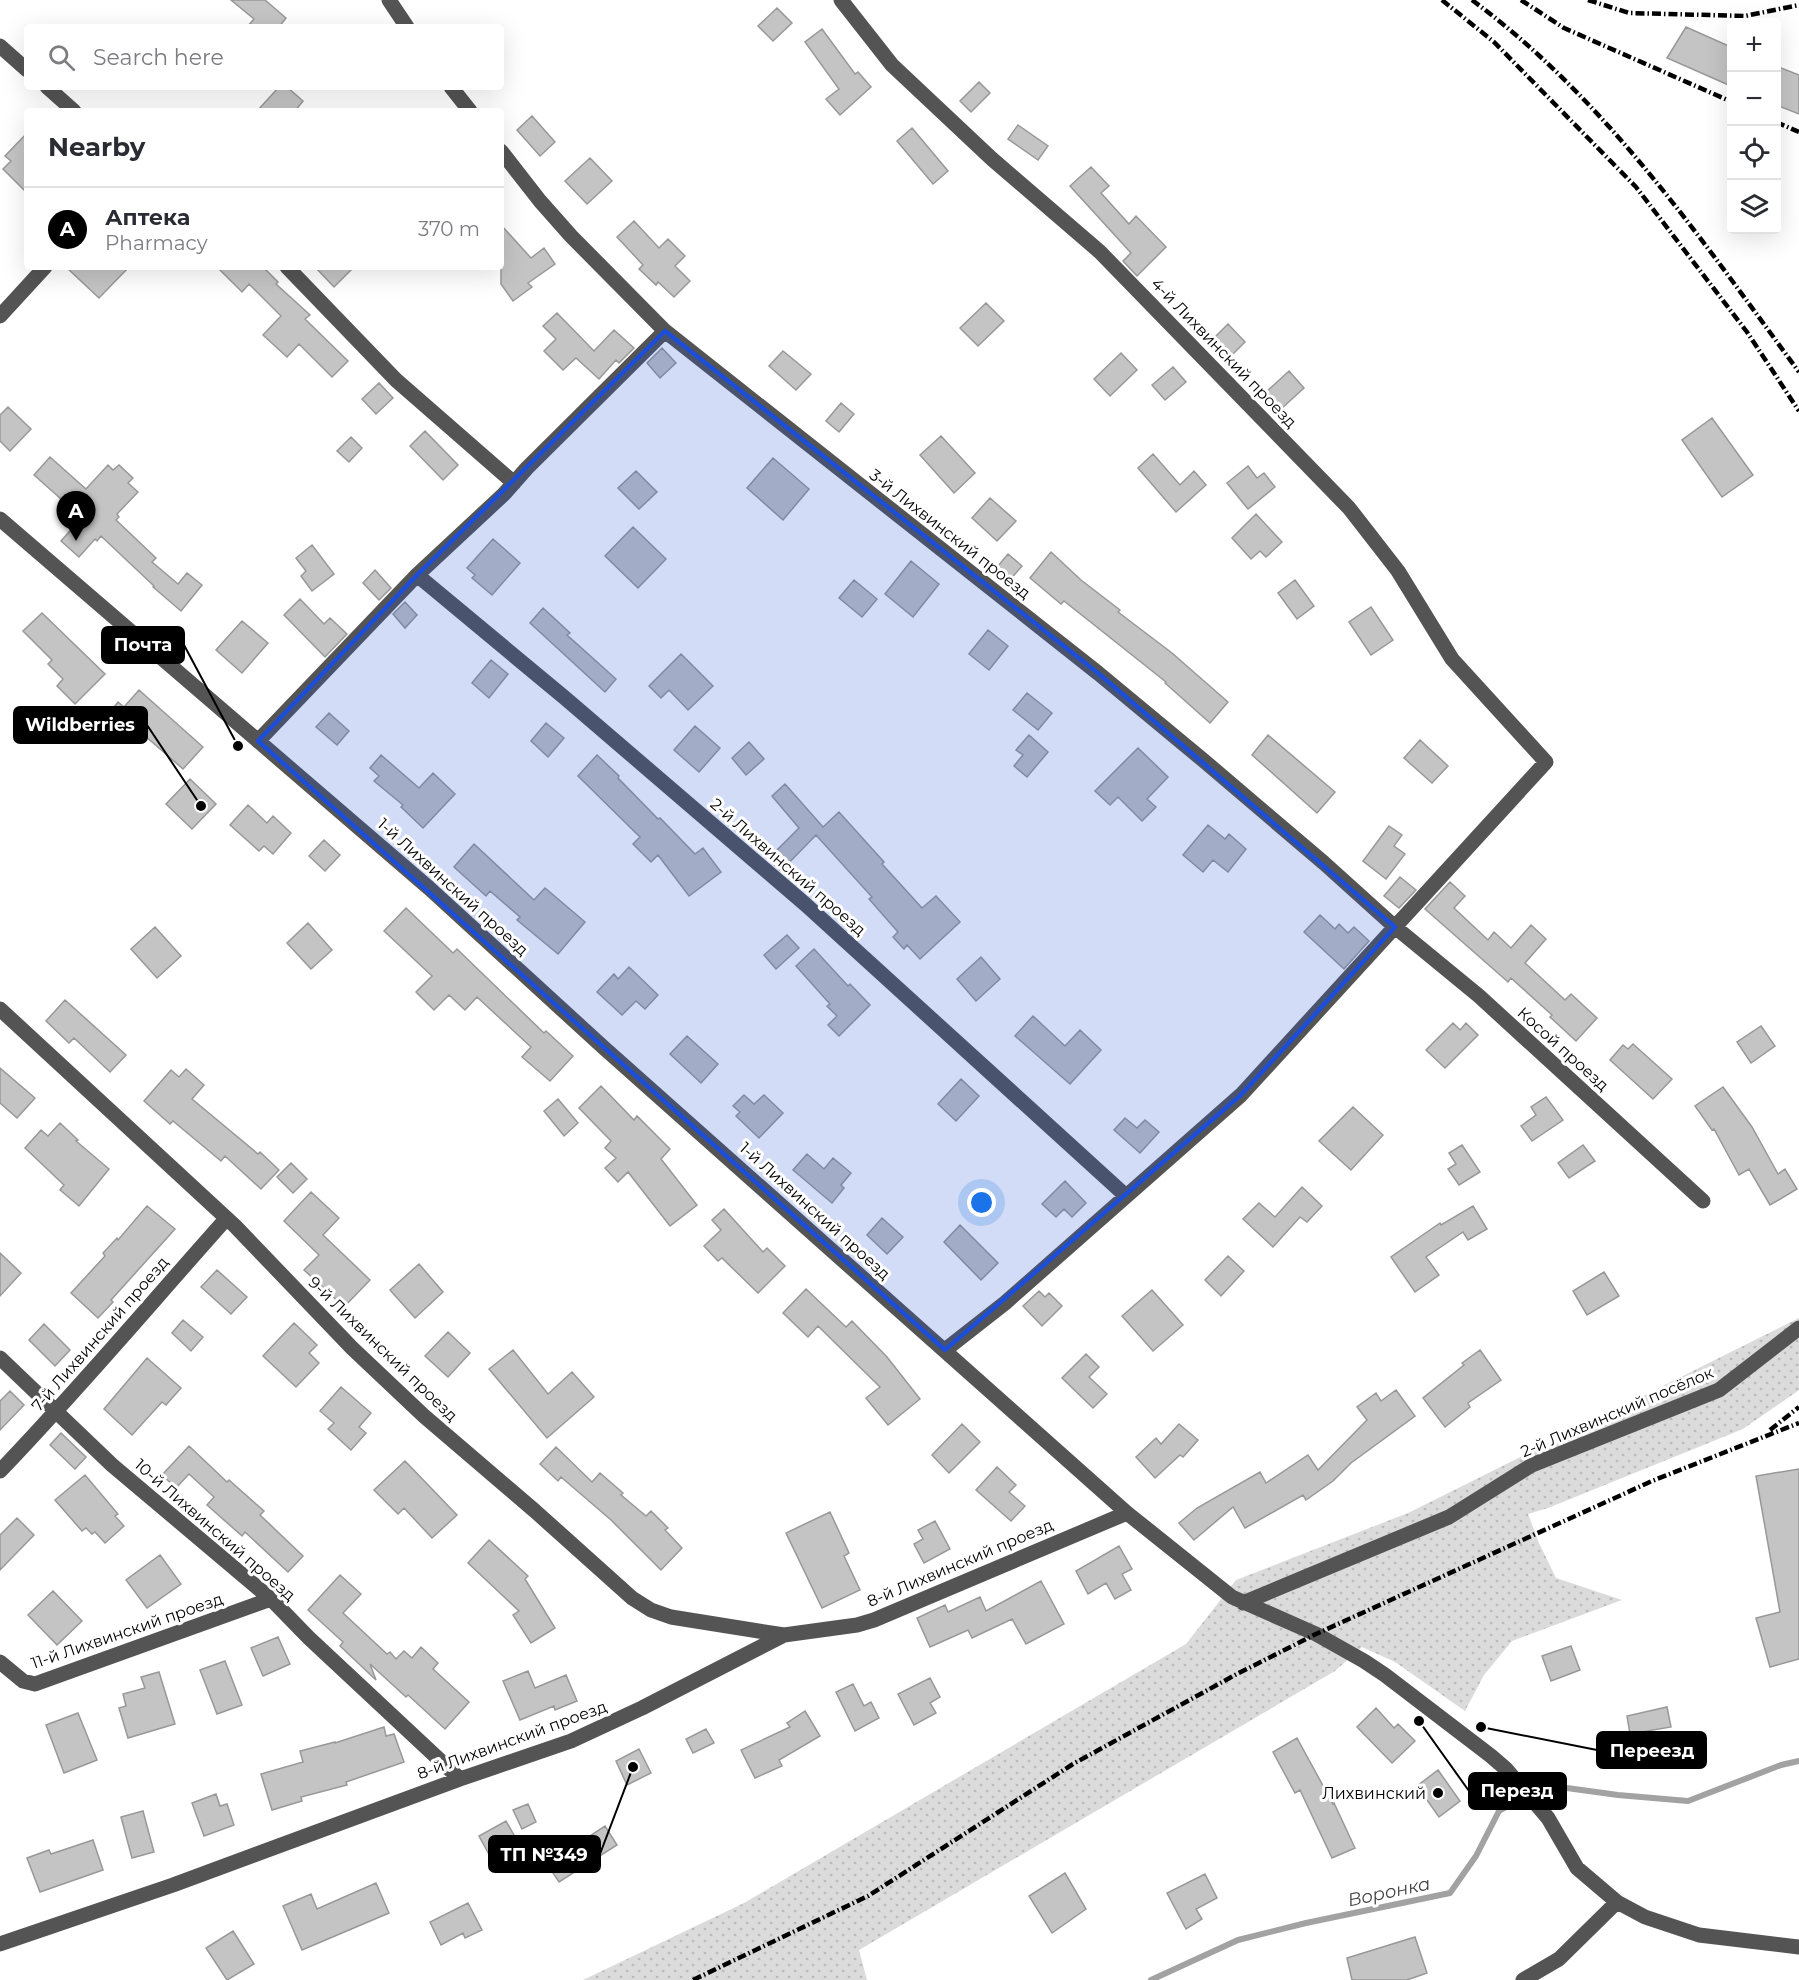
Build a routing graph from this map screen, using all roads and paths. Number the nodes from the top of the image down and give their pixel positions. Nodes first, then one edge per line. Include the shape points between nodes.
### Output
1 (389, 0) edge
2 (841, 0) edge
3 (405, 24) edge
4 (0, 46) edge
5 (24, 67) edge
6 (50, 90) edge
7 (453, 90) edge
8 (71, 108) edge
9 (468, 108) edge
10 (504, 155) edge
11 (42, 270) edge
12 (290, 270) edge
13 (0, 316) edge
14 (665, 331) junction
15 (514, 483) junction
16 (0, 519) edge
17 (417, 575) junction
18 (258, 741) junction
19 (1395, 927) junction
20 (0, 1009) edge
21 (1126, 1196) junction
22 (1703, 1201) dead end
23 (226, 1219) junction
24 (1799, 1328) edge
25 (945, 1350) junction
26 (0, 1358) edge
27 (56, 1413) junction
28 (0, 1471) edge
29 (1127, 1513) junction
30 (271, 1599) junction
31 (1243, 1603) junction
32 (784, 1635) junction
33 (0, 1662) edge
34 (460, 1779) junction
35 (1617, 1902) junction
36 (0, 1944) edge
37 (1799, 1947) edge
38 (1523, 1980) edge

1 - 3 street
2 - 19 street, 4-й Лихвинский проезд via 892,65 992,159 1100,252 1349,508 1398,571 1452,659 1546,762
4 - 5 street
6 - 8 street
7 - 9 street
10 - 14 street, 3-й Лихвинский проезд via 571,236
11 - 13 street
12 - 15 street via 396,380
14 - 15 street
14 - 19 street, 3-й Лихвинский проезд via 1098,673
15 - 17 street
16 - 18 street, 1-й Лихвинский проезд
17 - 18 street
17 - 21 street, 2-й Лихвинский проезд via 805,904
18 - 25 street, 1-й Лихвинский проезд via 429,888
19 - 21 street via 1241,1095
19 - 22 street, Косой проезд via 1479,996
20 - 23 street, 9-й Лихвинский проезд
21 - 25 street via 1005,1303
23 - 27 street, 7-й Лихвинский проезд
23 - 32 street, 9-й Лихвинский проезд via 424,1416 632,1598 671,1617
24 - 31 street, 2-й Лихвинский посёлок via 1719,1390 1532,1465 1449,1516
25 - 29 street, 1-й Лихвинский проезд
26 - 27 street, 10-й Лихвинский проезд
27 - 28 street, 7-й Лихвинский проезд
27 - 30 street, 10-й Лихвинский проезд
29 - 31 street, 1-й Лихвинский проезд
29 - 32 street, 8-й Лихвинский проезд via 874,1620
30 - 33 street, 11-й Лихвинский проезд via 35,1684 23,1681
30 - 34 street, 10-й Лихвинский проезд
31 - 35 street, 1-й Лихвинский проезд via 1316,1634 1364,1661 1506,1769 1548,1818 1577,1868
32 - 34 street, 8-й Лихвинский проезд via 607,1726
34 - 36 street, 8-й Лихвинский проезд
35 - 37 street, 1-й Лихвинский проезд via 1645,1917 1699,1935
35 - 38 street via 1559,1959

